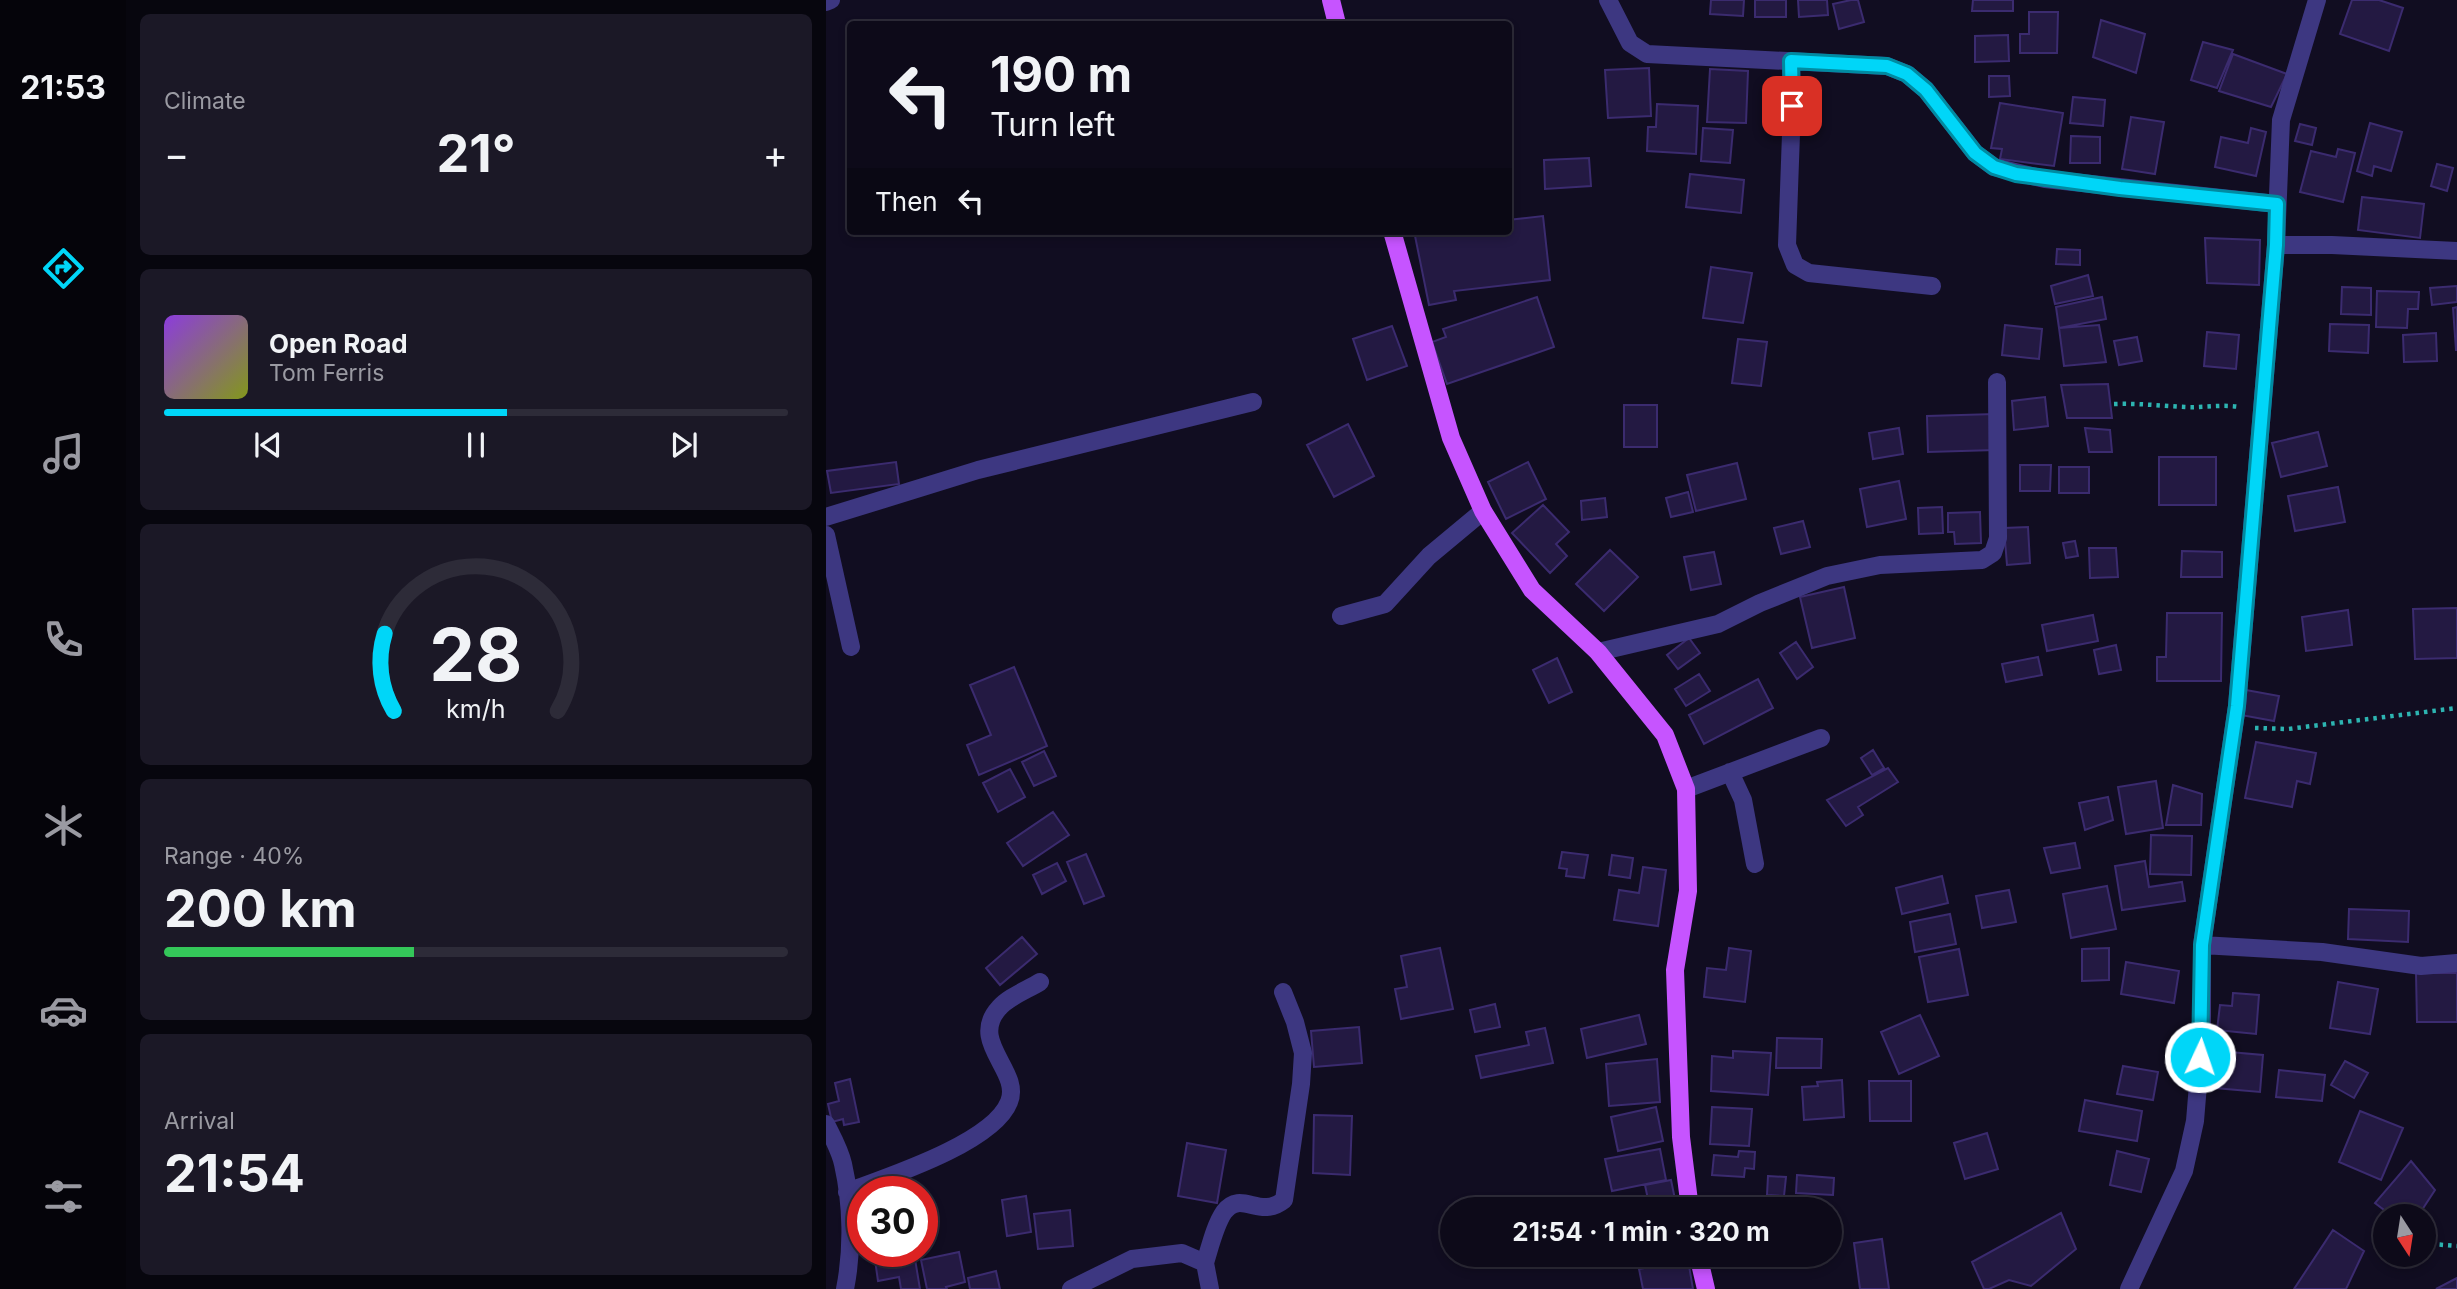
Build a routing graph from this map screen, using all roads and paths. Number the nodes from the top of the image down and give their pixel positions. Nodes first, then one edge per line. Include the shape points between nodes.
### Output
1 (831, 0) edge
2 (1331, 0) edge
3 (1608, 0) edge
4 (2317, 0) edge
5 (826, 2) edge
6 (1336, 21) edge
7 (1791, 61) junction
8 (2277, 204) junction
9 (1393, 235) edge
10 (2276, 245) junction
11 (2457, 251) edge
12 (1931, 286) dead end
13 (1997, 382) dead end
14 (1253, 402) dead end
15 (2114, 404) dead end
16 (2261, 411) junction
17 (1483, 511) junction
18 (826, 517) edge
19 (826, 534) edge
20 (1340, 616) dead end
21 (852, 647) dead end
22 (1598, 652) junction
23 (2457, 708) edge
24 (2233, 728) junction
25 (1821, 738) dead end
26 (1730, 772) junction
27 (1686, 789) junction
28 (1755, 864) dead end
29 (2202, 945) junction
30 (2457, 962) edge
31 (1040, 982) dead end
32 (1283, 992) dead end
33 (826, 1124) edge
34 (888, 1176) edge
35 (847, 1192) edge
36 (1688, 1197) edge
37 (2436, 1244) edge
38 (2457, 1246) edge
39 (1205, 1263) junction
40 (849, 1267) edge
41 (1701, 1267) edge
42 (845, 1289) edge
43 (1071, 1289) edge
44 (1210, 1289) edge
45 (1706, 1289) edge
46 (2129, 1289) edge

1 - 5 street
2 - 6 main road
3 - 7 street via 1630,43 1647,54
4 - 8 street via 2281,120
7 - 8 street via 1887,66 1907,74 1926,90 1975,153 1994,167 2016,174
7 - 12 street via 1787,245 1795,265 1809,273
8 - 10 street
9 - 17 main road via 1451,438
10 - 11 street
10 - 16 street
13 - 22 street via 1998,538 1993,553 1982,560 1880,565 1827,576 1718,624
14 - 18 street via 978,470
15 - 16 path via 2224,404
16 - 24 street
17 - 20 street via 1429,556 1385,604
17 - 22 main road via 1532,590
19 - 21 street
22 - 27 main road via 1665,735
23 - 24 path via 2288,729
24 - 29 street
25 - 26 street
26 - 27 street
26 - 28 street via 1743,800
27 - 36 main road via 1688,891 1675,970 1681,1137
29 - 30 street via 2322,952 2421,966
29 - 46 street via 2202,1036 2184,1171
31 - 34 street via 1000,1006 990,1020 991,1042 1010,1089 1008,1106 979,1133 944,1154
32 - 39 street via 1303,1053 1284,1200 1267,1209 1240,1202 1230,1206
33 - 35 street via 843,1161
37 - 38 path
39 - 43 street via 1182,1253 1132,1259
39 - 44 street
40 - 42 street
41 - 45 main road

